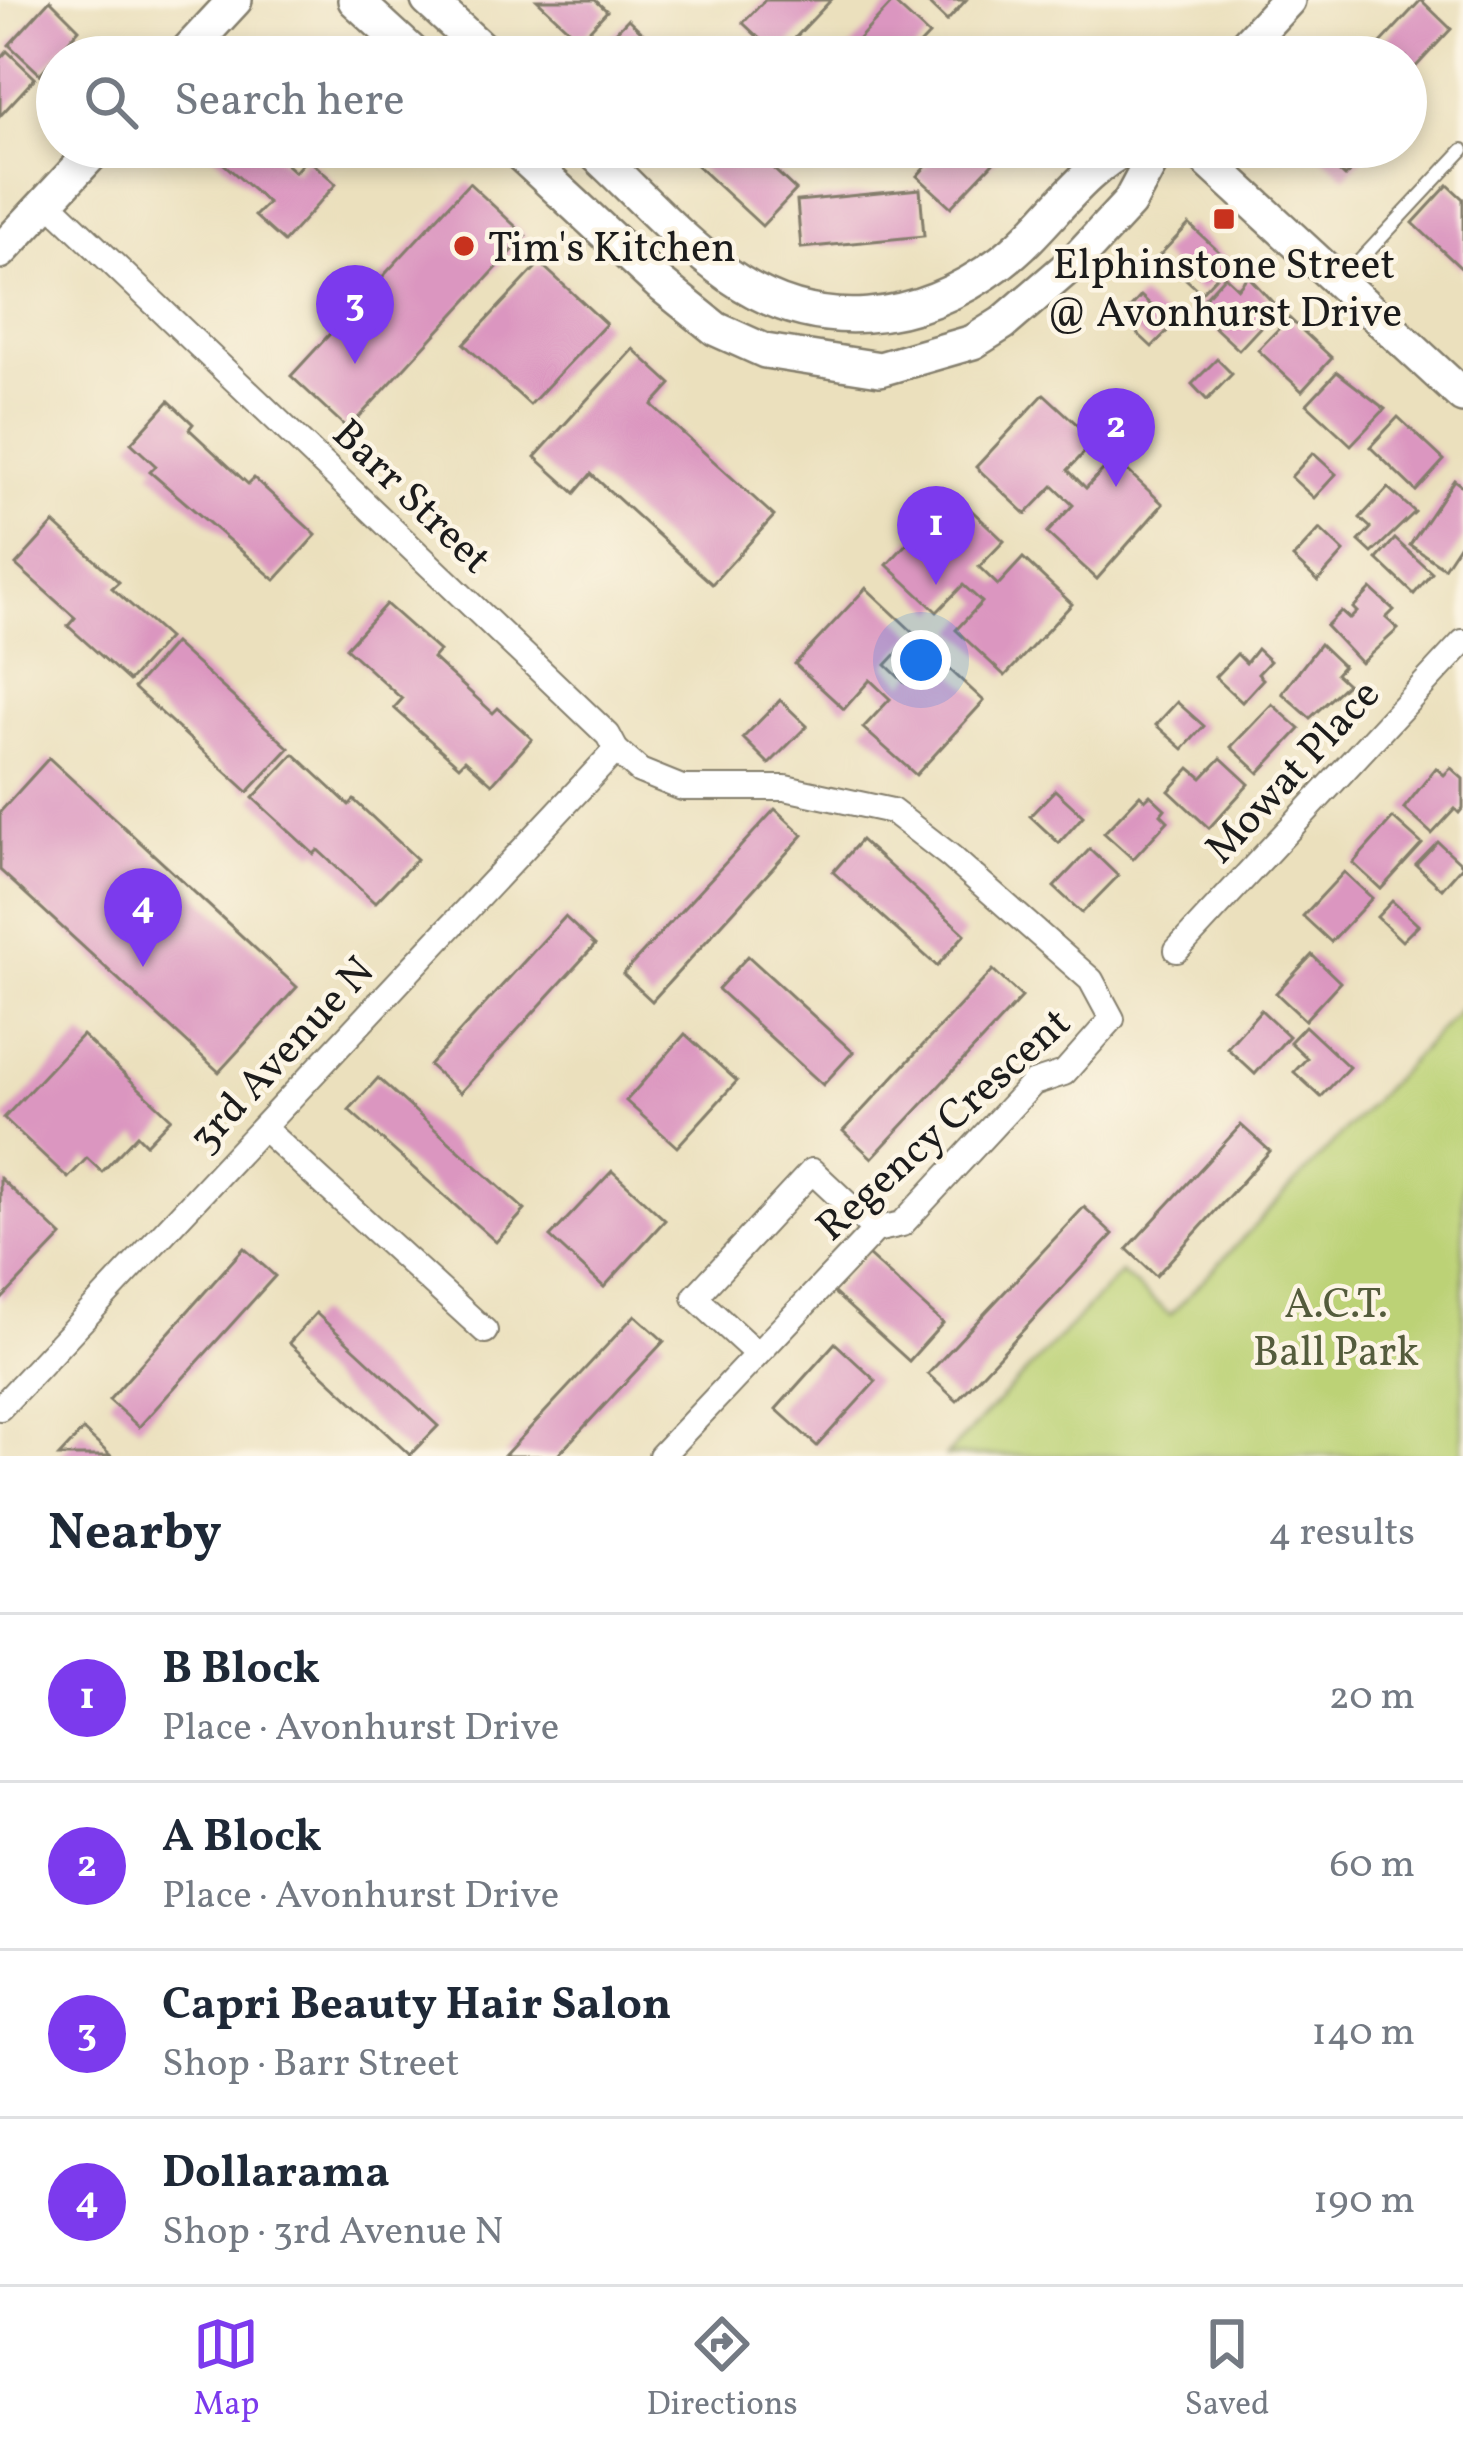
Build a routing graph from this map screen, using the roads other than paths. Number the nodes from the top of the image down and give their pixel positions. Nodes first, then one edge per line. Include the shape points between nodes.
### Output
1 (235, 0) edge
2 (355, 0) edge
3 (428, 0) edge
4 (1288, 0) edge
5 (202, 36) edge
6 (394, 36) edge
7 (467, 36) edge
8 (1255, 36) edge
9 (1463, 150) edge
10 (78, 168) edge
11 (536, 168) edge
12 (611, 168) edge
13 (1093, 168) edge
14 (1148, 168) edge
15 (1215, 168) edge
16 (47, 201) junction
17 (0, 252) edge
18 (1340, 283) junction
19 (1463, 396) edge
20 (1463, 642) edge
21 (616, 750) junction
22 (1177, 950) dead end
23 (263, 1129) junction
24 (875, 1230) junction
25 (484, 1331) dead end
26 (757, 1354) junction
27 (0, 1408) edge
28 (661, 1456) edge

1 - 5 street
2 - 6 street
3 - 7 street
4 - 8 street
9 - 18 lane
10 - 16 street
11 - 14 street via 716,329 765,351 880,369 973,342 1003,323 1076,261 1129,203
12 - 13 street via 728,274 766,298 858,317 915,309 960,290 1006,259
15 - 18 street
16 - 17 street
16 - 21 street, Barr Street
18 - 19 street
20 - 22 street, Mowat Place
21 - 23 street, 3rd Avenue N
21 - 24 street, Regency Crescent via 640,771 682,788 784,788 892,811 1091,980 1112,1019 1064,1073 1033,1083 902,1224
23 - 25 street
23 - 27 street, 3rd Avenue N
24 - 26 street, Regency Crescent
24 - 26 street via 812,1171 695,1297
26 - 28 street, Regency Crescent

